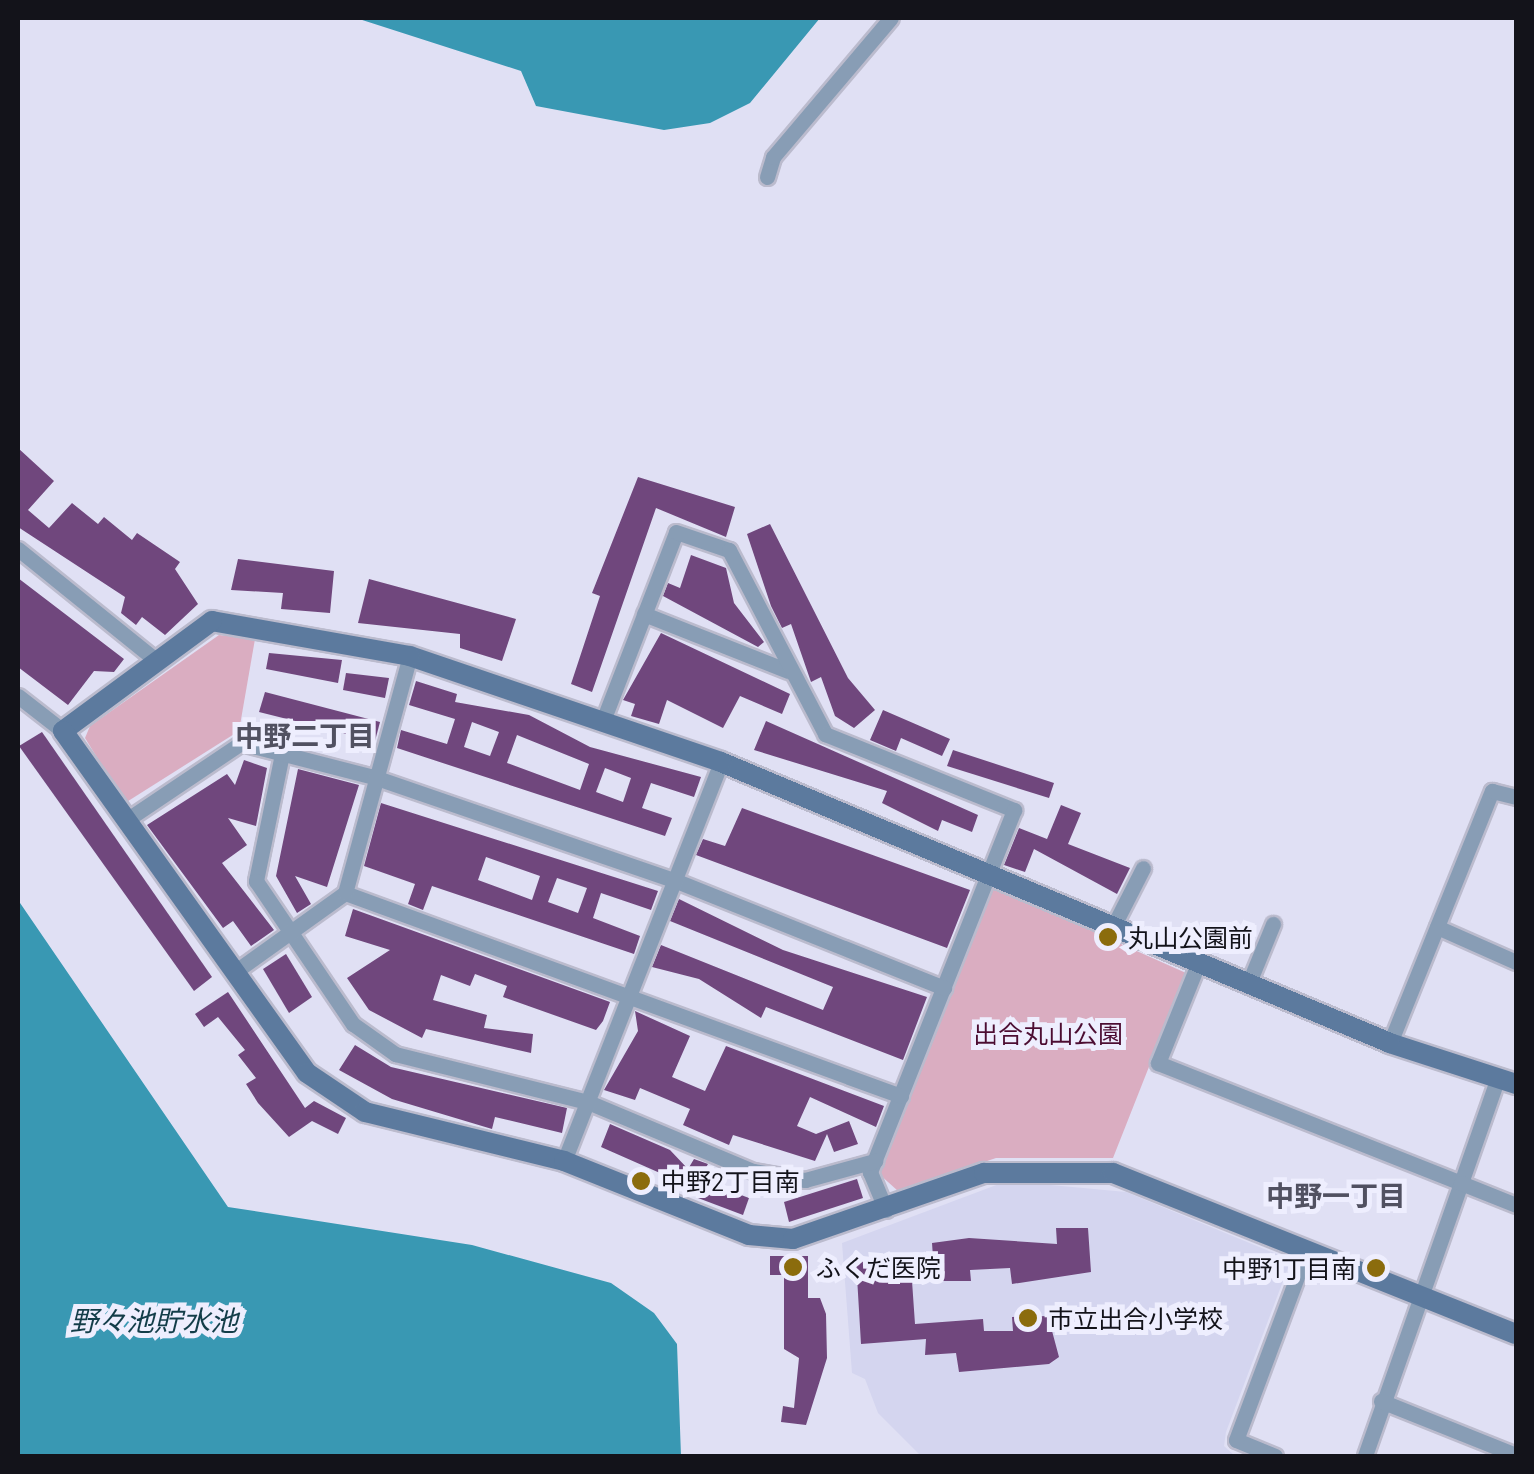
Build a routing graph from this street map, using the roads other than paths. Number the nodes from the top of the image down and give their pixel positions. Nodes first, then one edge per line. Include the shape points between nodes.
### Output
1 (892, 18) edge
2 (767, 177) dead end
3 (18, 549) edge
4 (644, 614) junction
5 (410, 656) junction
6 (158, 661) junction
7 (788, 670) junction
8 (18, 696) edge
9 (604, 718) junction
10 (63, 731) junction
11 (282, 754) junction
12 (722, 762) junction
13 (377, 778) junction
14 (1516, 798) edge
15 (128, 819) junction
16 (1142, 868) dead end
17 (991, 872) junction
18 (674, 880) junction
19 (345, 893) junction
20 (1274, 924) dead end
21 (1114, 926) junction
22 (1437, 927) junction
23 (288, 934) junction
24 (1516, 962) edge
25 (1198, 964) junction
26 (236, 971) junction
27 (1248, 985) junction
28 (944, 988) junction
29 (631, 991) junction
30 (1390, 1043) junction
31 (1506, 1083) edge
32 (900, 1096) junction
33 (588, 1102) junction
34 (564, 1162) junction
35 (875, 1162) junction
36 (1461, 1183) junction
37 (1516, 1205) edge
38 (886, 1210) junction
39 (1306, 1250) junction
40 (1418, 1294) junction
41 (1516, 1334) edge
42 (1381, 1401) junction
43 (1246, 1451) edge
44 (1516, 1455) edge
45 (1275, 1456) edge
46 (1365, 1456) edge

1 - 2 street via 773,157
3 - 6 street
4 - 7 street
4 - 7 street via 676,532 729,550
4 - 9 street
5 - 6 street via 212,621
5 - 9 street
5 - 13 street
6 - 10 street
7 - 17 street via 825,734 1014,810
8 - 10 street
9 - 12 street
10 - 15 street
11 - 13 street
11 - 15 street via 241,743
11 - 23 street via 256,881
12 - 17 street
12 - 18 street
13 - 18 street
13 - 19 street
14 - 22 street via 1492,791
15 - 26 street
16 - 21 street
17 - 21 street
17 - 28 street
18 - 28 street
18 - 29 street
19 - 23 street
19 - 29 street
20 - 27 street
21 - 25 street
22 - 24 street
22 - 30 street
23 - 26 street
23 - 33 street via 353,1024 395,1054
25 - 27 street
25 - 36 street via 1158,1063
26 - 34 street via 332,1094 404,1124
27 - 30 street
28 - 32 street
29 - 32 street
29 - 33 street
30 - 31 street
31 - 36 street
32 - 35 street
33 - 34 street
33 - 35 street via 753,1172 805,1180
34 - 38 street via 749,1236 792,1239
35 - 38 street
36 - 37 street
36 - 40 street
38 - 39 street via 984,1172 1066,1167 1113,1172
39 - 40 street
39 - 43 street via 1236,1440
40 - 41 street
40 - 42 street
42 - 44 street
42 - 46 street
43 - 45 street

